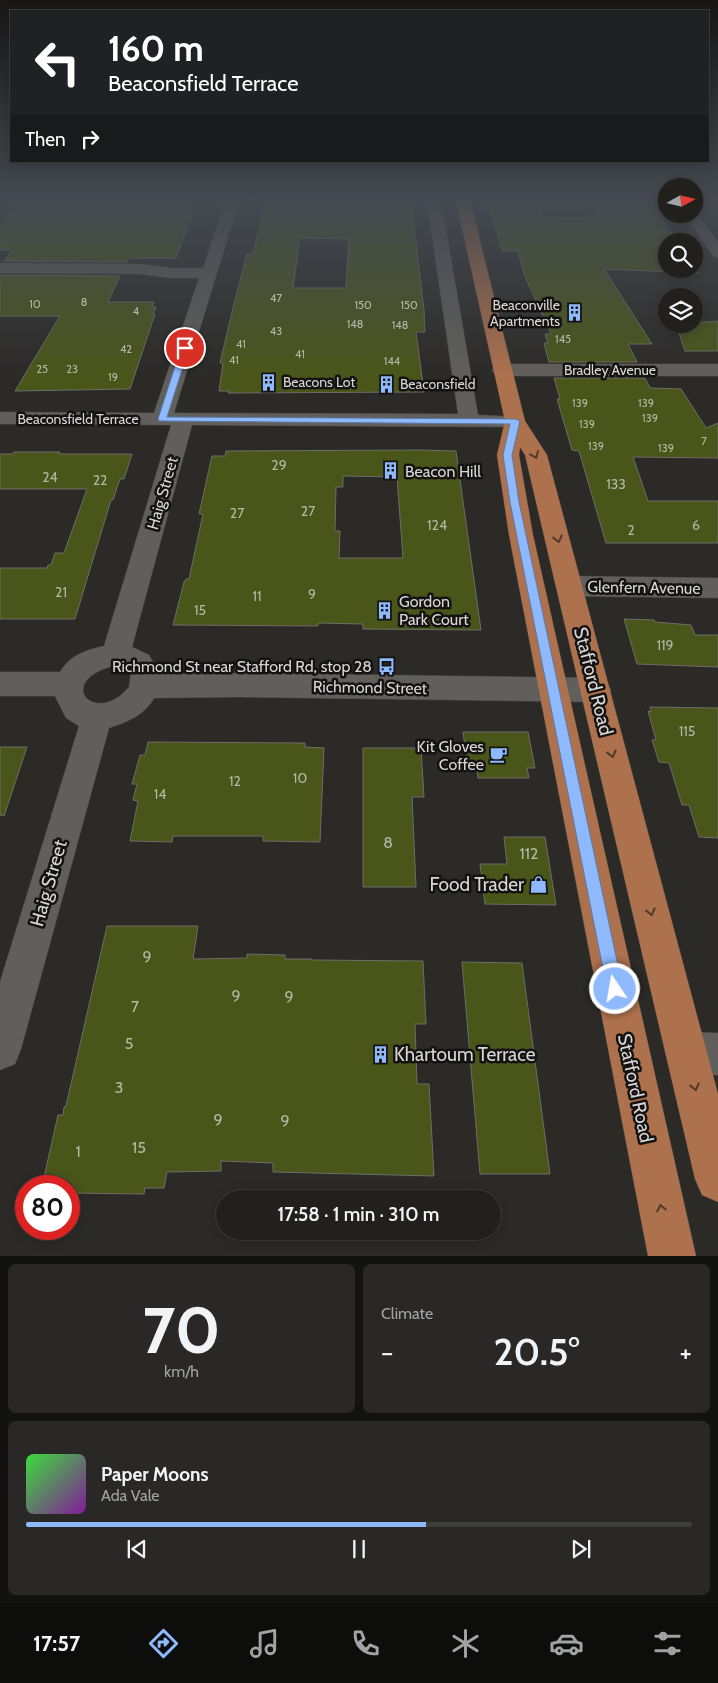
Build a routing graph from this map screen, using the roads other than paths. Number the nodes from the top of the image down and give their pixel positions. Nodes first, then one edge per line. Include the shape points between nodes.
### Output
1 (213, 260) edge
2 (443, 260) edge
3 (477, 260) edge
4 (0, 268) edge
5 (170, 273) junction
6 (209, 273) junction
7 (0, 278) edge
8 (502, 370) junction
9 (718, 370) edge
10 (0, 418) edge
11 (173, 419) junction
12 (469, 421) junction
13 (515, 421) junction
14 (569, 586) junction
15 (718, 588) edge
16 (116, 654) junction
17 (0, 684) edge
18 (69, 684) junction
19 (145, 686) junction
20 (552, 690) junction
21 (596, 690) junction
22 (97, 717) junction
23 (0, 1049) edge
24 (702, 1054) edge
25 (718, 1179) edge
26 (672, 1256) edge

1 - 6 street, Haig Street
2 - 12 street
3 - 8 highway, Stafford Road
4 - 5 street via 140,269
5 - 6 street
5 - 7 street via 136,278
6 - 11 street, Haig Street
8 - 9 street, Bradley Avenue
8 - 13 highway, Stafford Road
10 - 11 street, Beaconsfield Terrace
11 - 12 street, Beaconsfield Terrace
11 - 16 street, Haig Street
12 - 13 street, Beaconsfield Terrace
13 -> 14 highway, Stafford Road via 536,455
13 - 20 highway, Stafford Road via 508,455
14 - 15 street, Glenfern Avenue
14 - 21 highway, Stafford Road
16 - 18 street via 87,662
16 - 19 street via 136,660 143,667
17 - 18 street
18 - 22 street via 67,694 70,703 76,710
19 - 20 street, Richmond Street
19 - 22 street via 132,704 122,711
20 - 21 street, Richmond Street
26 -> 20 highway, Stafford Road
21 -> 24 highway, Stafford Road
22 - 23 street, Haig Street
24 -> 25 highway, Stafford Road

